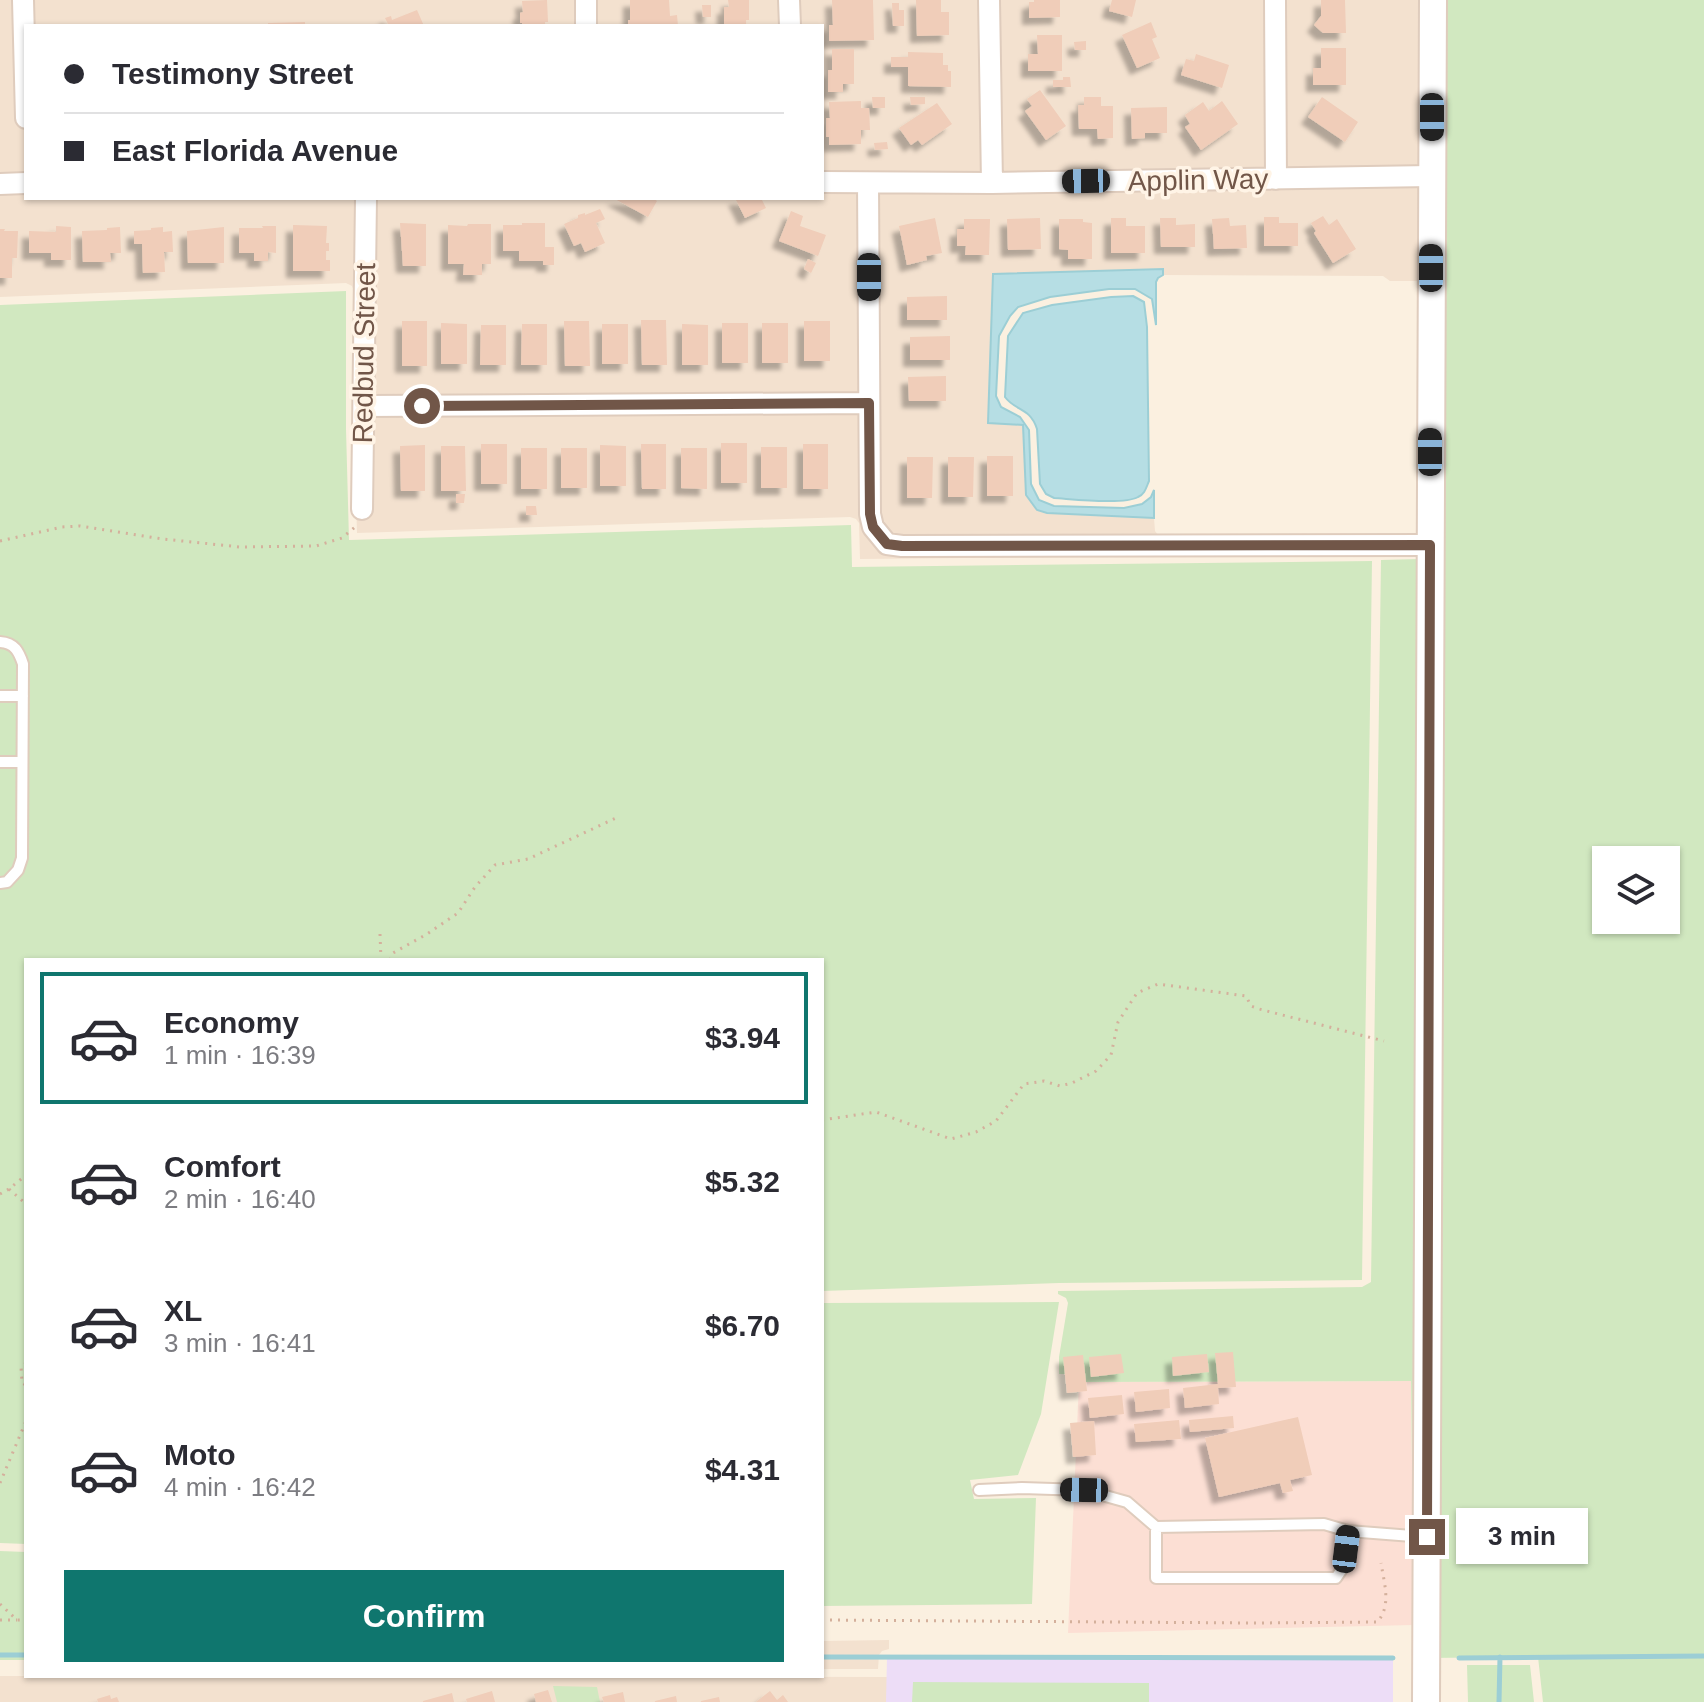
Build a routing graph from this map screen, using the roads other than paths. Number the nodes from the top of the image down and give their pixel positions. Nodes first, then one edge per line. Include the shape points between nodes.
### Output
1 (23, 0) edge
2 (586, 0) edge
3 (789, 0) edge
4 (989, 0) edge
5 (1275, 0) edge
6 (1433, 0) edge
7 (586, 24) edge
8 (790, 24) edge
9 (24, 39) edge
10 (1431, 176) junction
11 (1276, 179) junction
12 (824, 182) edge
13 (24, 183) edge
14 (868, 183) junction
15 (992, 183) junction
16 (0, 184) edge
17 (366, 200) edge
18 (869, 403) junction
19 (364, 406) junction
20 (362, 509) road end
21 (1430, 545) junction
22 (0, 642) edge
23 (0, 696) edge
24 (23, 696) junction
25 (0, 762) edge
26 (22, 762) junction
27 (0, 883) edge
28 (979, 1490) dead end
29 (1156, 1527) junction
30 (1348, 1531) junction
31 (1427, 1537) junction
32 (1426, 1702) edge

1 - 9 street
2 - 7 street
3 - 8 street
4 - 15 street
5 - 11 street
6 - 10 street
10 - 11 street, Applin Way
10 - 21 street
11 - 15 street, Applin Way
12 - 14 street, Applin Way
13 - 16 street
14 - 15 street, Applin Way
14 - 18 street
17 - 19 street, Redbud Street
18 - 19 street
18 - 21 street via 870,514 887,544
19 - 20 street, Redbud Street
21 - 31 street
22 - 24 lane via 19,651
23 - 24 lane
24 - 26 lane
25 - 26 lane
26 - 27 lane via 22,858 18,870
28 - 29 lane via 1084,1490 1127,1502
29 - 30 lane via 1324,1524
29 - 30 lane via 1156,1578 1336,1578 1344,1566
30 - 31 lane
31 - 32 street

